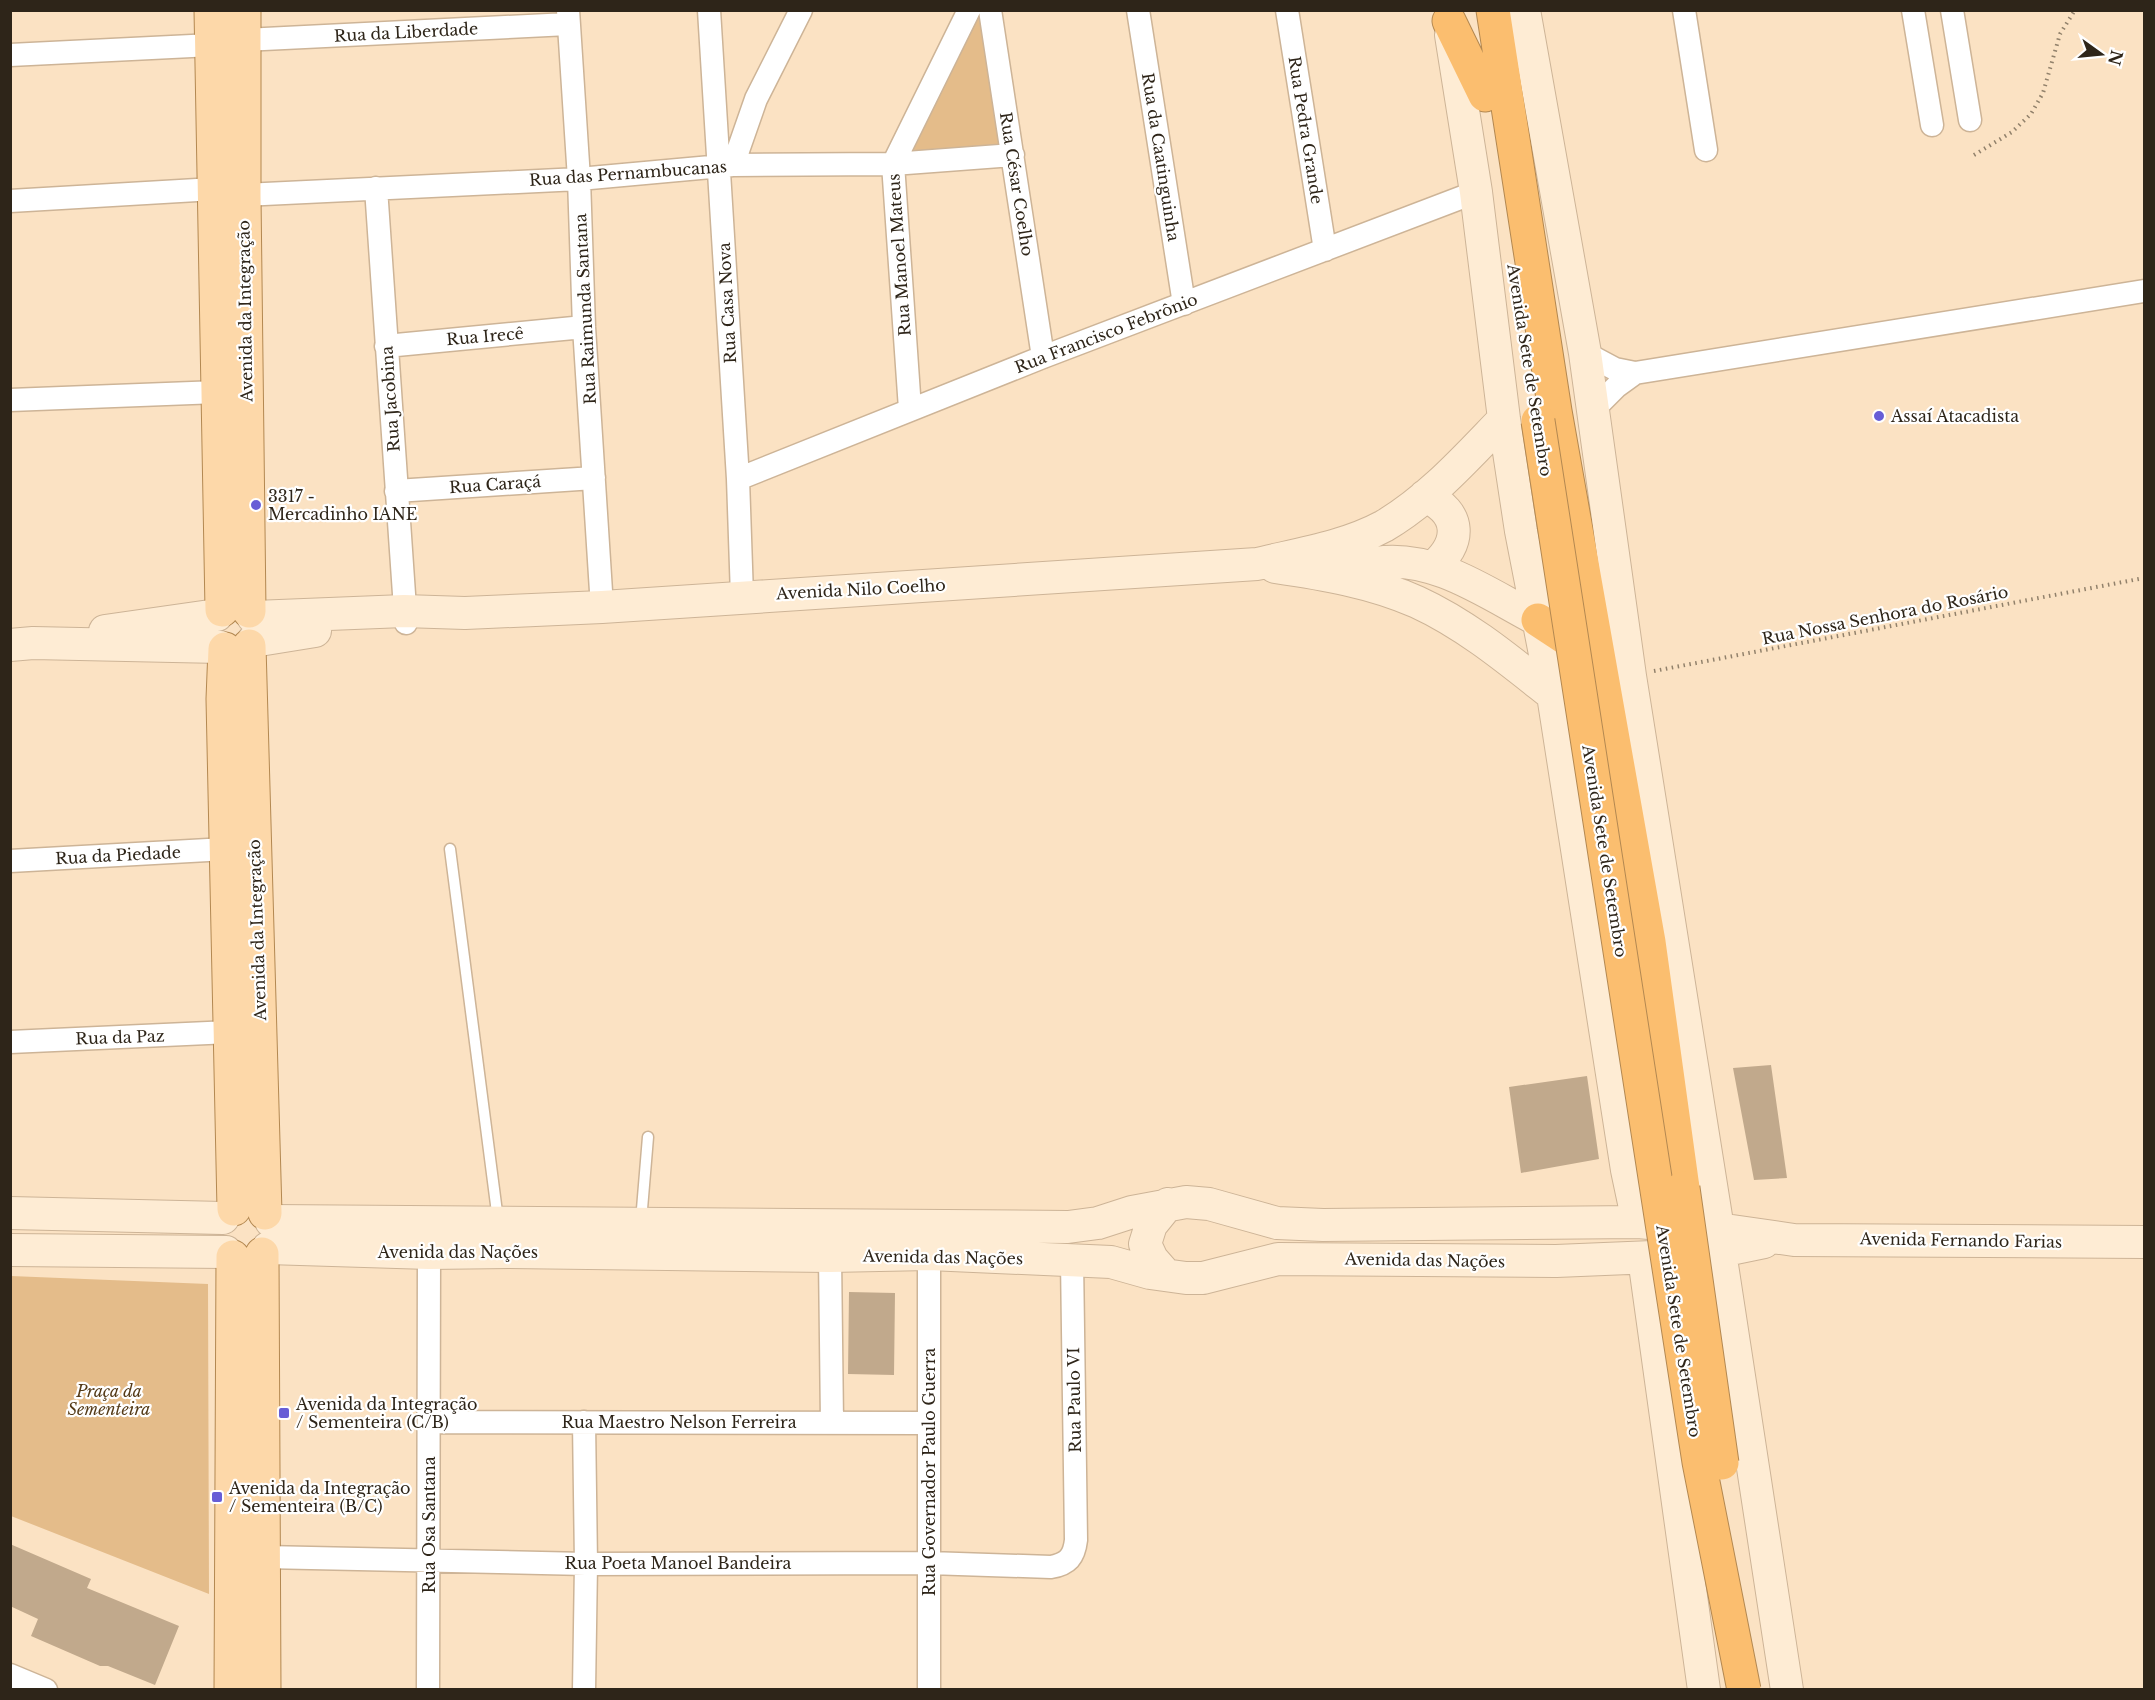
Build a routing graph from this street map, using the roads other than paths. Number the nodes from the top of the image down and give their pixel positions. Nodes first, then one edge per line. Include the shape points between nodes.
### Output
1 (211, 10) edge
2 (709, 10) edge
3 (801, 10) edge
4 (969, 10) edge
5 (990, 10) edge
6 (1138, 10) edge
7 (1287, 10) edge
8 (1493, 10) edge
9 (1524, 10) edge
10 (1684, 10) edge
11 (1913, 10) edge
12 (1952, 10) edge
13 (1456, 14) edge
14 (568, 17) edge
15 (244, 25) edge
16 (212, 45) junction
17 (10, 54) edge
18 (1970, 120) dead end
19 (1932, 125) dead end
20 (1706, 150) dead end
21 (1013, 155) junction
22 (893, 164) junction
23 (726, 166) junction
24 (579, 179) junction
25 (376, 188) junction
26 (229, 192) junction
27 (1476, 192) junction
28 (10, 201) edge
29 (1325, 250) junction
30 (2145, 291) edge
31 (1184, 303) junction
32 (584, 327) junction
33 (386, 346) junction
34 (1585, 354) junction
35 (1043, 357) junction
36 (1635, 373) junction
37 (218, 392) junction
38 (10, 400) edge
39 (910, 409) junction
40 (1592, 411) junction
41 (1547, 416) junction
42 (1504, 419) junction
43 (594, 478) junction
44 (738, 479) junction
45 (396, 491) junction
46 (1425, 496) junction
47 (1257, 564) junction
48 (1432, 568) junction
49 (1327, 575) junction
50 (742, 596) junction
51 (602, 607) junction
52 (405, 617) junction
53 (1538, 620) junction
54 (236, 630) junction
55 (22, 644) edge
56 (1573, 644) junction
57 (1553, 695) junction
58 (226, 849) junction
59 (450, 849) dead end
60 (10, 861) edge
61 (230, 1032) junction
62 (10, 1042) edge
63 (648, 1137) dead end
64 (1627, 1170) junction
65 (1168, 1204) junction
66 (10, 1213) edge
67 (1601, 1222) junction
68 (1638, 1222) junction
69 (248, 1234) junction
70 (503, 1237) junction
71 (645, 1238) junction
72 (1719, 1240) junction
73 (2145, 1242) edge
74 (10, 1250) edge
75 (429, 1253) junction
76 (929, 1254) junction
77 (830, 1256) junction
78 (1630, 1258) junction
79 (1072, 1260) junction
80 (1166, 1275) junction
81 (429, 1422) junction
82 (584, 1422) junction
83 (832, 1423) junction
84 (929, 1424) junction
85 (1077, 1540) joint
86 (264, 1557) junction
87 (429, 1561) junction
88 (929, 1563) junction
89 (586, 1564) junction
90 (12, 1679) edge
91 (45, 1689) edge
92 (231, 1689) edge
93 (264, 1689) edge
94 (428, 1689) edge
95 (584, 1689) edge
96 (929, 1689) edge
97 (1704, 1689) edge
98 (1744, 1689) edge
99 (1760, 1689) edge
100 (1786, 1689) edge

1 - 16 main road, Avenida da Integração
2 - 23 street, Rua Casa Nova
3 - 23 street
4 - 22 street, Rua Manoel Mateus
5 - 21 street, Rua César Coelho
6 - 31 street, Rua da Caatinguinha
7 - 29 street, Rua Pedra Grande
8 - 41 highway, Avenida Sete de Setembro
9 - 34 main road
10 - 20 street
11 - 19 street
12 - 18 street
13 - 27 main road, Avenida Sete de Setembro
13 - 41 highway, Avenida Sete de Setembro via 1485,96
14 - 15 street, Rua da Liberdade
14 - 24 street, Rua Raimunda Santana
15 - 26 main road, Avenida da Integração
16 - 17 street
16 - 26 main road, Avenida da Integração
21 - 22 street, Rua das Pernambucanas
21 - 35 street, Rua César Coelho
22 - 23 street, Rua das Pernambucanas
22 - 39 street, Rua Manoel Mateus
23 - 24 street, Rua das Pernambucanas
23 - 44 street, Rua Casa Nova
24 - 25 street, Rua das Pernambucanas
24 - 32 street, Rua Raimunda Santana
25 - 26 street, Rua das Pernambucanas
25 - 33 street, Rua Jacobina
26 - 28 street, Rua das Pernambucanas
26 - 37 main road, Avenida da Integração
26 - 54 main road, Avenida da Integração
27 - 29 street, Rua Francisco Febrônio
27 - 42 main road, Avenida Sete de Setembro
29 - 31 street, Rua Francisco Febrônio
30 - 36 street
31 - 35 street, Rua Francisco Febrônio
32 - 33 street, Rua Irecê
32 - 43 street, Rua Raimunda Santana
33 - 45 street, Rua Jacobina
34 - 36 street via 1615,369
34 - 40 main road
35 - 39 street, Rua Francisco Febrônio
36 - 40 street
37 - 38 street
37 - 54 main road, Avenida da Integração
39 - 44 street, Rua Francisco Febrônio
40 - 72 main road
41 - 56 highway, Avenida Sete de Setembro, bridge
41 - 99 highway, Avenida Sete de Setembro, bridge via 1648,942 1743,1612
42 - 46 main road
42 - 53 main road, Avenida Sete de Setembro
43 - 45 street, Rua Caraçá
43 - 51 street, Rua Raimunda Santana
44 - 50 street, Rua Casa Nova
45 - 52 street, Rua Jacobina
46 - 47 main road via 1384,526 1355,539
46 - 48 main road via 1447,510 1454,527 1451,548
47 - 49 main road
47 - 50 main road, Avenida Nilo Coelho
48 - 49 main road via 1376,563
48 - 53 main road via 1458,577
49 - 57 main road via 1380,588 1426,607 1497,650
50 - 51 main road, Avenida Nilo Coelho
51 - 52 main road, Avenida Nilo Coelho
52 - 54 main road, Avenida Nilo Coelho via 314,631
53 - 56 highway
53 - 57 main road, Avenida Sete de Setembro
54 - 55 main road, Avenida Nilo Coelho
54 - 58 main road, Avenida da Integração via 223,699
54 - 69 main road, Avenida da Integração
56 - 98 highway, Avenida Sete de Setembro, bridge via 1699,1462
57 - 64 main road, Avenida Sete de Setembro
58 - 60 street, Rua da Piedade
58 - 61 main road, Avenida da Integração
59 - 70 lane
61 - 62 street, Rua da Paz
61 - 69 main road, Avenida da Integração
63 - 71 lane
64 - 67 main road via 1621,1198
64 - 68 main road, Avenida Sete de Setembro
65 - 67 main road, Avenida das Nações via 1209,1204 1277,1223 1323,1225
65 - 71 main road, Avenida das Nações via 1068,1227
65 - 80 main road via 1151,1225 1145,1244
66 - 69 main road, Avenida das Nações
67 - 68 main road, Avenida das Nações
68 - 72 main road, Avenida das Nações
69 - 70 main road, Avenida das Nações
69 - 74 main road, Avenida das Nações
69 - 75 main road, Avenida das Nações
69 - 86 main road, Avenida da Integração
69 - 92 main road, Avenida da Integração
70 - 71 main road, Avenida das Nações
70 - 75 main road, Avenida das Nações
71 - 77 main road, Avenida das Nações
72 - 73 main road, Avenida Fernando Farias
72 - 78 main road, Avenida das Nações
72 - 100 main road
75 - 81 street, Rua Osa Santana
76 - 77 main road, Avenida das Nações
76 - 79 main road, Avenida das Nações
76 - 84 street, Rua Governador Paulo Guerra
77 - 83 street
78 - 80 main road, Avenida das Nações via 1278,1259 1203,1278
78 - 97 main road, Avenida Sete de Setembro
79 - 80 main road, Avenida das Nações via 1111,1262
79 - 85 street, Rua Paulo VI
81 - 82 street, Rua Maestro Nelson Ferreira
81 - 87 street, Rua Osa Santana
82 - 83 street, Rua Maestro Nelson Ferreira
82 - 89 street
83 - 84 street, Rua Maestro Nelson Ferreira
84 - 88 street, Rua Governador Paulo Guerra
85 - 88 street, Rua Poeta Manoel Bandeira via 1071,1558 1057,1566
86 - 87 street, Rua Poeta Manoel Bandeira
86 - 93 main road, Avenida da Integração
87 - 89 street, Rua Poeta Manoel Bandeira
87 - 94 street, Rua Osa Santana
88 - 89 street, Rua Poeta Manoel Bandeira
88 - 96 street, Rua Governador Paulo Guerra
89 - 95 street
90 - 91 street

